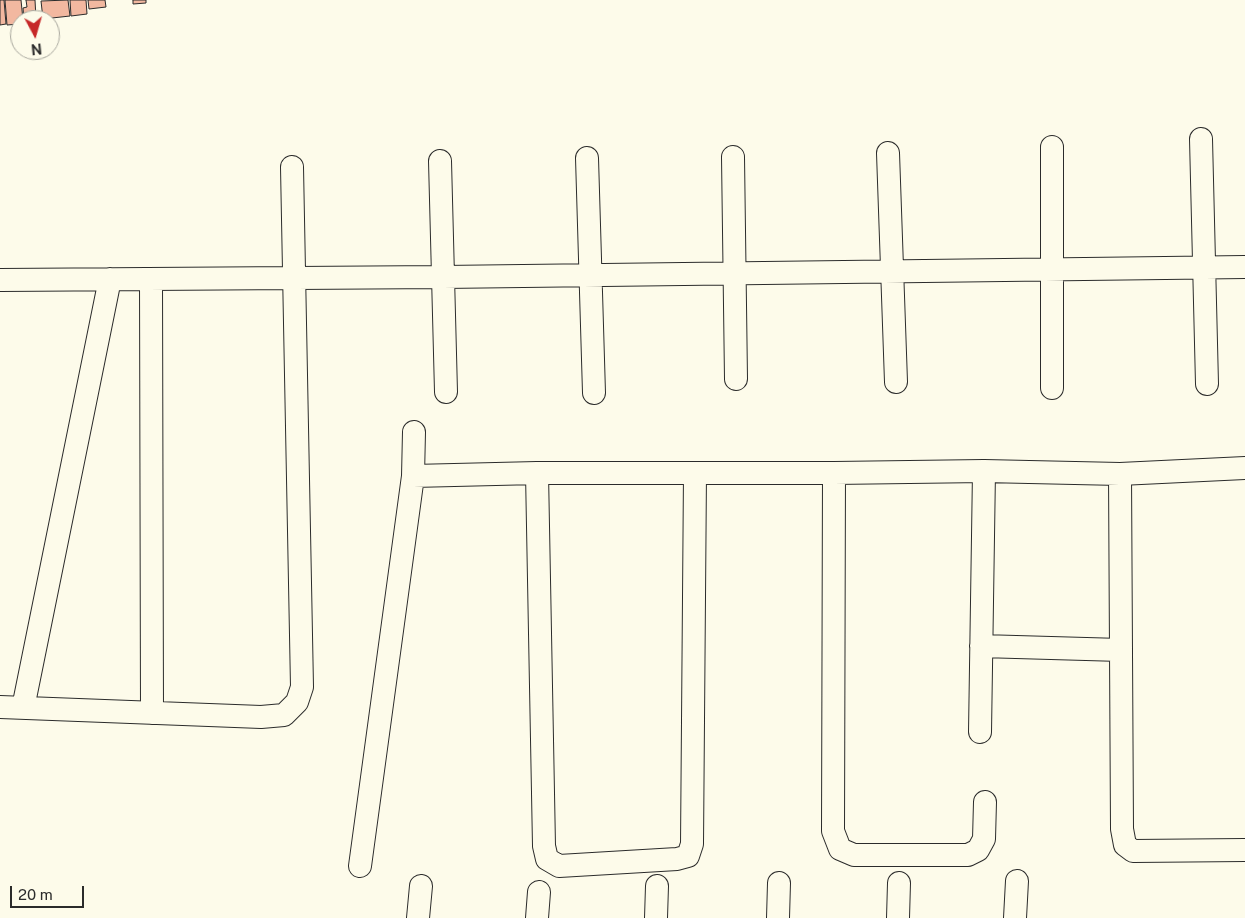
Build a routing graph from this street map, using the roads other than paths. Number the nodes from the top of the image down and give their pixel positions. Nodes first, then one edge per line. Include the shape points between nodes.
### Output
1 (1201, 139) dead end
2 (1052, 147) dead end
3 (888, 152) dead end
4 (733, 157) dead end
5 (586, 158) dead end
6 (440, 161) dead end
7 (292, 167) dead end
8 (1245, 267) edge
9 (1203, 268) junction
10 (1051, 270) junction
11 (893, 272) junction
12 (735, 274) junction
13 (590, 275) junction
14 (443, 277) junction
15 (294, 278) junction
16 (110, 279) junction
17 (151, 279) junction
18 (0, 280) edge
19 (736, 379) dead end
20 (896, 382) dead end
21 (1207, 384) dead end
22 (1052, 388) dead end
23 (446, 392) dead end
24 (594, 393) dead end
25 (414, 432) dead end
26 (1245, 468) edge
27 (984, 471) junction
28 (537, 473) junction
29 (695, 473) junction
30 (834, 473) junction
31 (1120, 474) junction
32 (413, 476) junction
33 (981, 646) junction
34 (1121, 650) junction
35 (0, 707) edge
36 (23, 708) junction
37 (152, 713) junction
38 (980, 732) dead end
39 (985, 802) dead end
40 (1245, 850) edge
41 (360, 866) dead end
42 (1017, 881) dead end
43 (779, 883) dead end
44 (899, 883) dead end
45 (421, 886) dead end
46 (657, 886) dead end
47 (539, 892) dead end
48 (418, 918) edge
49 (537, 918) edge
50 (656, 918) edge
51 (778, 918) edge
52 (898, 918) edge
53 (1015, 918) edge

1 - 9 street
2 - 10 street
3 - 11 street
4 - 12 street
5 - 13 street
6 - 14 street
7 - 15 street
8 - 9 street
9 - 10 street
9 - 21 street
10 - 11 street
10 - 22 street
11 - 12 street
11 - 20 street
12 - 13 street
12 - 19 street
13 - 14 street
13 - 24 street
14 - 15 street
14 - 23 street
15 - 17 street
15 - 37 street via 302,686 297,702 284,715 261,717
16 - 17 street
16 - 18 street
16 - 36 street
17 - 37 street
25 - 32 street
26 - 31 street
27 - 30 street
27 - 31 street
27 - 33 street
28 - 29 street
28 - 29 street via 544,846 547,859 559,866 688,856 692,844
28 - 32 street
29 - 30 street
30 - 39 street via 833,831 840,849 854,855 968,855 978,850 984,840
31 - 34 street
32 - 41 street
33 - 34 street
33 - 38 street
34 - 40 street via 1122,829 1125,845 1134,851
35 - 36 street
36 - 37 street
42 - 53 street
43 - 51 street
44 - 52 street
45 - 48 street
46 - 50 street
47 - 49 street

